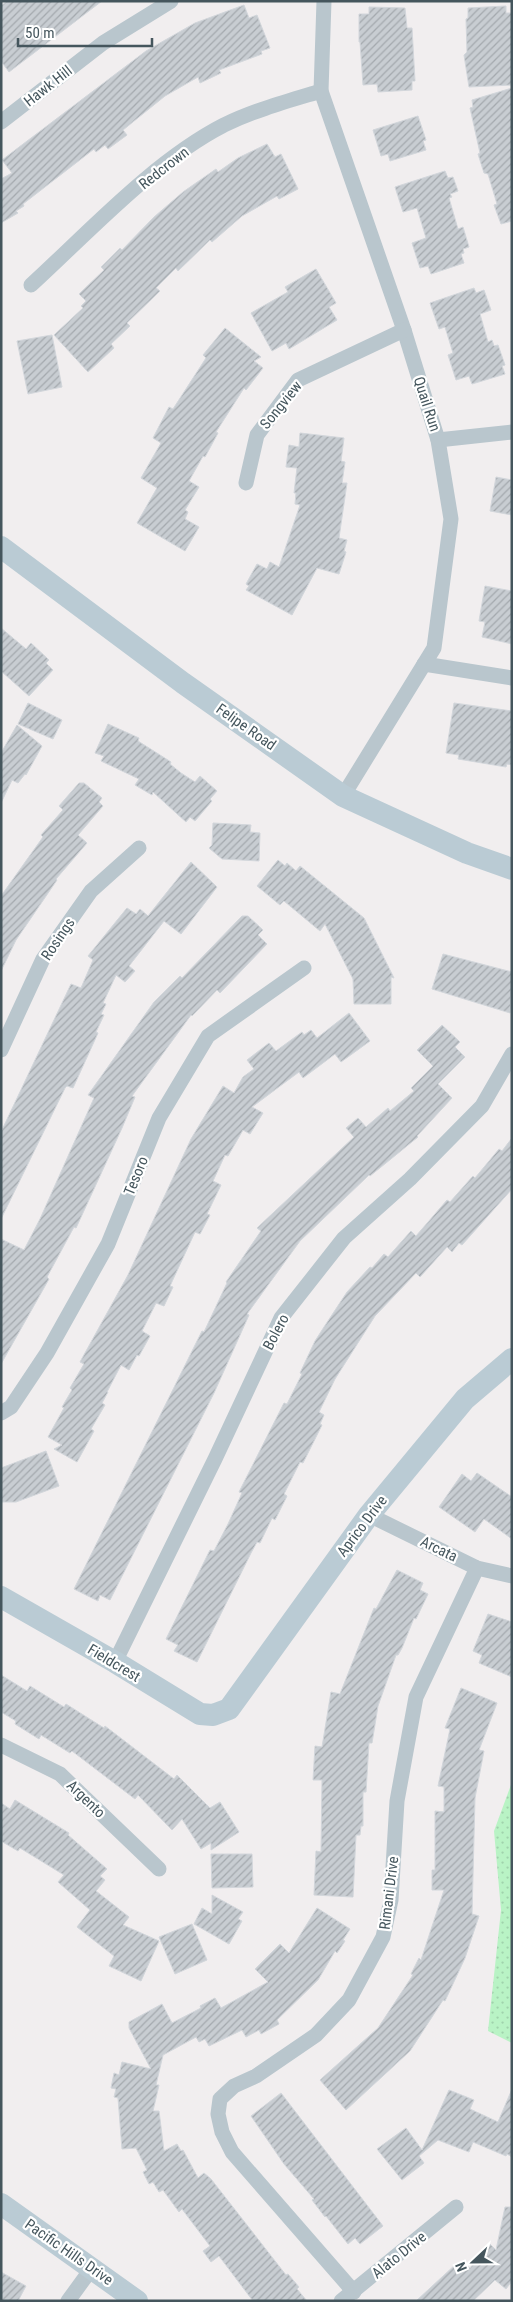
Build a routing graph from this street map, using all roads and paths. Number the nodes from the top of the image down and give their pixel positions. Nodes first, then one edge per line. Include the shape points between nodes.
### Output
1 (171, 1) edge
2 (324, 1) edge
3 (321, 92) junction
4 (1, 122) edge
5 (31, 284) dead end
6 (404, 330) junction
7 (512, 432) edge
8 (438, 440) junction
9 (246, 483) dead end
10 (1, 547) edge
11 (424, 664) junction
12 (512, 678) edge
13 (344, 796) junction
14 (140, 848) dead end
15 (512, 870) edge
16 (304, 968) dead end
17 (1, 1050) edge
18 (512, 1054) edge
19 (512, 1358) edge
20 (1, 1412) edge
21 (369, 1514) junction
22 (477, 1568) junction
23 (512, 1576) edge
24 (1, 1597) edge
25 (114, 1662) junction
26 (229, 1709) joint
27 (1, 1745) edge
28 (160, 1869) dead end
29 (1, 2204) edge
30 (456, 2208) dead end
31 (92, 2268) junction
32 (354, 2292) junction
33 (68, 2301) edge
34 (138, 2301) edge
35 (341, 2301) edge

1 - 4 street, Hawk Hill via 103,43
2 - 3 street, Quail Run
3 - 5 street, Redcrown via 250,114 199,141 159,168
3 - 6 street, Quail Run
6 - 8 street, Quail Run
6 - 9 street, Songview via 298,380 257,435
7 - 8 street
8 - 11 street, Quail Run via 450,519 434,648
10 - 13 street, Felipe Road via 183,683
11 - 12 street
11 - 13 street, Quail Run
13 - 15 street, Felipe Road via 467,853
14 - 17 street, Rosings via 91,891 43,959
16 - 20 street, Tesoro via 208,1036 159,1118 103,1252 47,1353 11,1406
18 - 25 street, Bolero via 482,1106 410,1179 344,1238 281,1318
19 - 21 street, Aprico Drive via 464,1399
21 - 22 street, Arcata
21 - 26 street, Aprico Drive
22 - 23 street, Arcata
22 - 32 street, Rimani Drive via 416,1697 397,1801 391,1900 384,1937 349,2000 316,2035 256,2076 234,2086 220,2099 218,2114 222,2132 232,2152
24 - 25 street, Fieldcrest
25 - 26 street, Fieldcrest via 200,1714 213,1715
27 - 28 street, Argento via 60,1774
29 - 31 street, Pacific Hills Drive
30 - 32 street, Alato Drive
31 - 33 street
31 - 34 street, Pacific Hills Drive
32 - 35 street, Alato Drive

